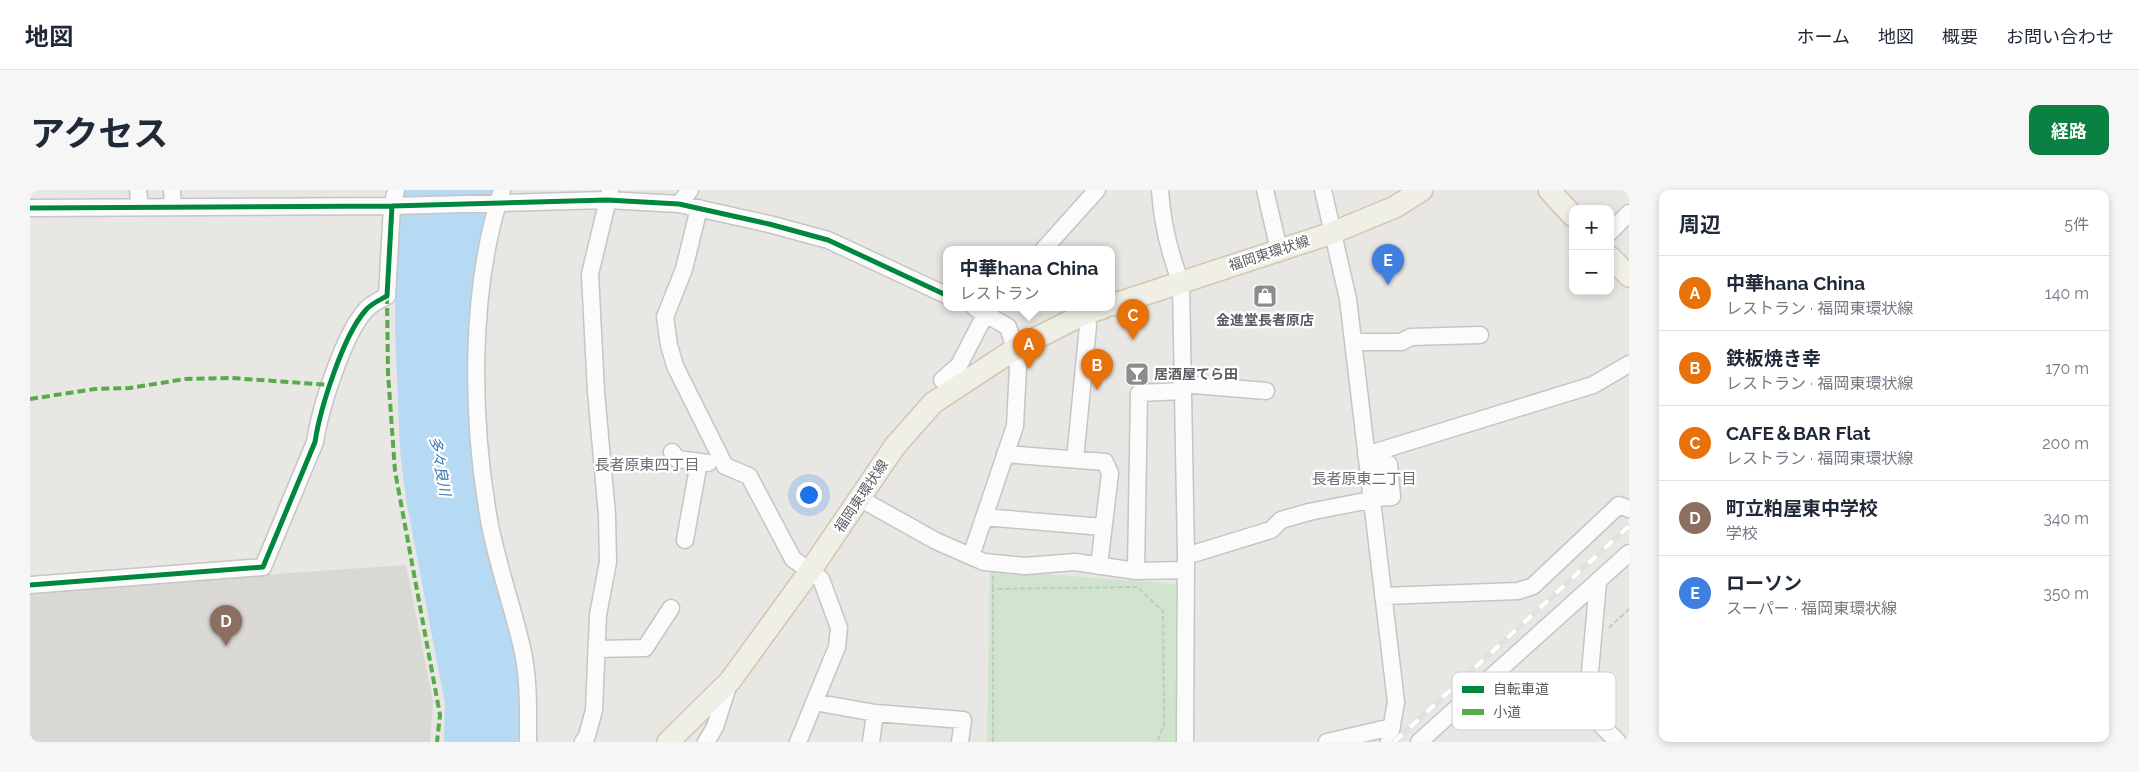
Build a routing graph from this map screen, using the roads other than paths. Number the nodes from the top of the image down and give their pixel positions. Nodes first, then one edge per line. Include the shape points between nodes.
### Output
1 (138, 190) edge
2 (690, 190) edge
3 (1097, 190) edge
4 (1160, 190) edge
5 (1265, 190) edge
6 (1323, 190) edge
7 (1422, 190) edge
8 (1549, 190) edge
9 (608, 195) edge
10 (500, 196) edge
11 (172, 198) edge
12 (208, 198) edge
13 (394, 198) edge
14 (679, 204) junction
15 (140, 207) junction
16 (30, 208) edge
17 (699, 208) junction
18 (1569, 212) edge
19 (1629, 213) edge
20 (1614, 228) edge
21 (1332, 233) junction
22 (1047, 246) edge
23 (1279, 250) junction
24 (1614, 261) edge
25 (1629, 276) edge
26 (1181, 283) junction
27 (943, 294) edge
28 (1115, 304) edge
29 (984, 311) edge
30 (985, 311) edge
31 (1093, 311) edge
32 (1095, 311) edge
33 (1480, 335) dead end
34 (1353, 342) junction
35 (1016, 349) junction
36 (1629, 364) edge
37 (942, 380) dead end
38 (1182, 387) junction
39 (1266, 391) dead end
40 (672, 452) dead end
41 (1005, 454) junction
42 (1366, 455) junction
43 (1076, 459) junction
44 (699, 462) junction
45 (725, 466) junction
46 (859, 498) junction
47 (1370, 500) junction
48 (1629, 509) edge
49 (984, 517) junction
50 (1103, 527) junction
51 (685, 540) dead end
52 (1628, 555) edge
53 (971, 556) junction
54 (1185, 563) junction
55 (1099, 566) junction
56 (810, 570) junction
57 (1136, 571) junction
58 (1598, 582) junction
59 (30, 586) edge
60 (1383, 596) junction
61 (671, 608) dead end
62 (597, 648) junction
63 (1496, 672) edge
64 (1589, 672) edge
65 (730, 681) junction
66 (814, 702) junction
67 (1452, 711) edge
68 (876, 713) junction
69 (1606, 730) edge
70 (1390, 735) edge
71 (528, 742) edge
72 (583, 742) edge
73 (668, 742) edge
74 (706, 742) edge
75 (798, 742) edge
76 (871, 742) edge
77 (960, 742) edge
78 (1185, 742) edge
79 (1327, 742) edge
80 (1419, 742) edge
81 (1618, 742) edge

1 - 15 street
2 - 14 street
3 - 22 street
4 - 26 street via 1168,248
5 - 23 street
6 - 21 street
7 - 21 main road, 福岡東環状線 via 1396,207
8 - 18 main road
9 - 10 street
9 - 14 street
9 - 62 street via 590,274 608,562 598,615
10 - 13 street
10 - 71 street via 486,253 480,297 477,410 489,521 523,653
11 - 12 street
11 - 15 street
12 - 13 street
13 - 59 street via 388,296 365,310 352,329 318,421 316,442 263,568
14 - 17 street
15 - 16 street
17 - 27 street via 828,240
17 - 45 street via 684,269 665,317 668,345 675,366
19 - 20 street
21 - 23 main road, 福岡東環状線
21 - 34 street via 1348,299
23 - 26 main road, 福岡東環状線
24 - 25 main road
26 - 28 main road, 福岡東環状線
26 - 38 street
29 - 37 street via 959,364
30 - 35 street via 1008,327
31 - 35 main road, 福岡東環状線
32 - 43 street via 1088,326
33 - 34 street via 1411,337 1401,342
34 - 42 street
35 - 41 street via 1015,426
35 - 46 main road, 福岡東環状線 via 933,402 895,446
36 - 42 street via 1593,385
38 - 39 street
38 - 54 street
38 - 57 street via 1139,393
40 - 44 street via 677,459
41 - 43 street
41 - 49 street
42 - 47 street via 1371,481
43 - 50 street via 1105,462 1110,473
44 - 45 street
44 - 51 street
45 - 56 street via 749,476 793,559
46 - 53 street via 936,541
46 - 56 main road, 福岡東環状線
47 - 54 street via 1281,520 1271,530
47 - 60 street
48 - 60 street via 1619,505 1533,586 1518,592
49 - 50 street
49 - 53 street
50 - 55 street
52 - 58 street
53 - 55 street via 984,562 1025,566 1075,562
54 - 57 street
54 - 78 street
55 - 57 street
56 - 65 main road, 福岡東環状線
56 - 66 street via 821,579 840,635
58 - 63 street
58 - 64 street
60 - 70 street via 1396,702
61 - 62 street via 645,648
62 - 72 street via 594,710
65 - 73 main road, 福岡東環状線
65 - 74 street via 715,727
66 - 68 street
66 - 75 street
67 - 80 street
68 - 76 street
68 - 77 street via 962,720
69 - 81 street
70 - 79 street

